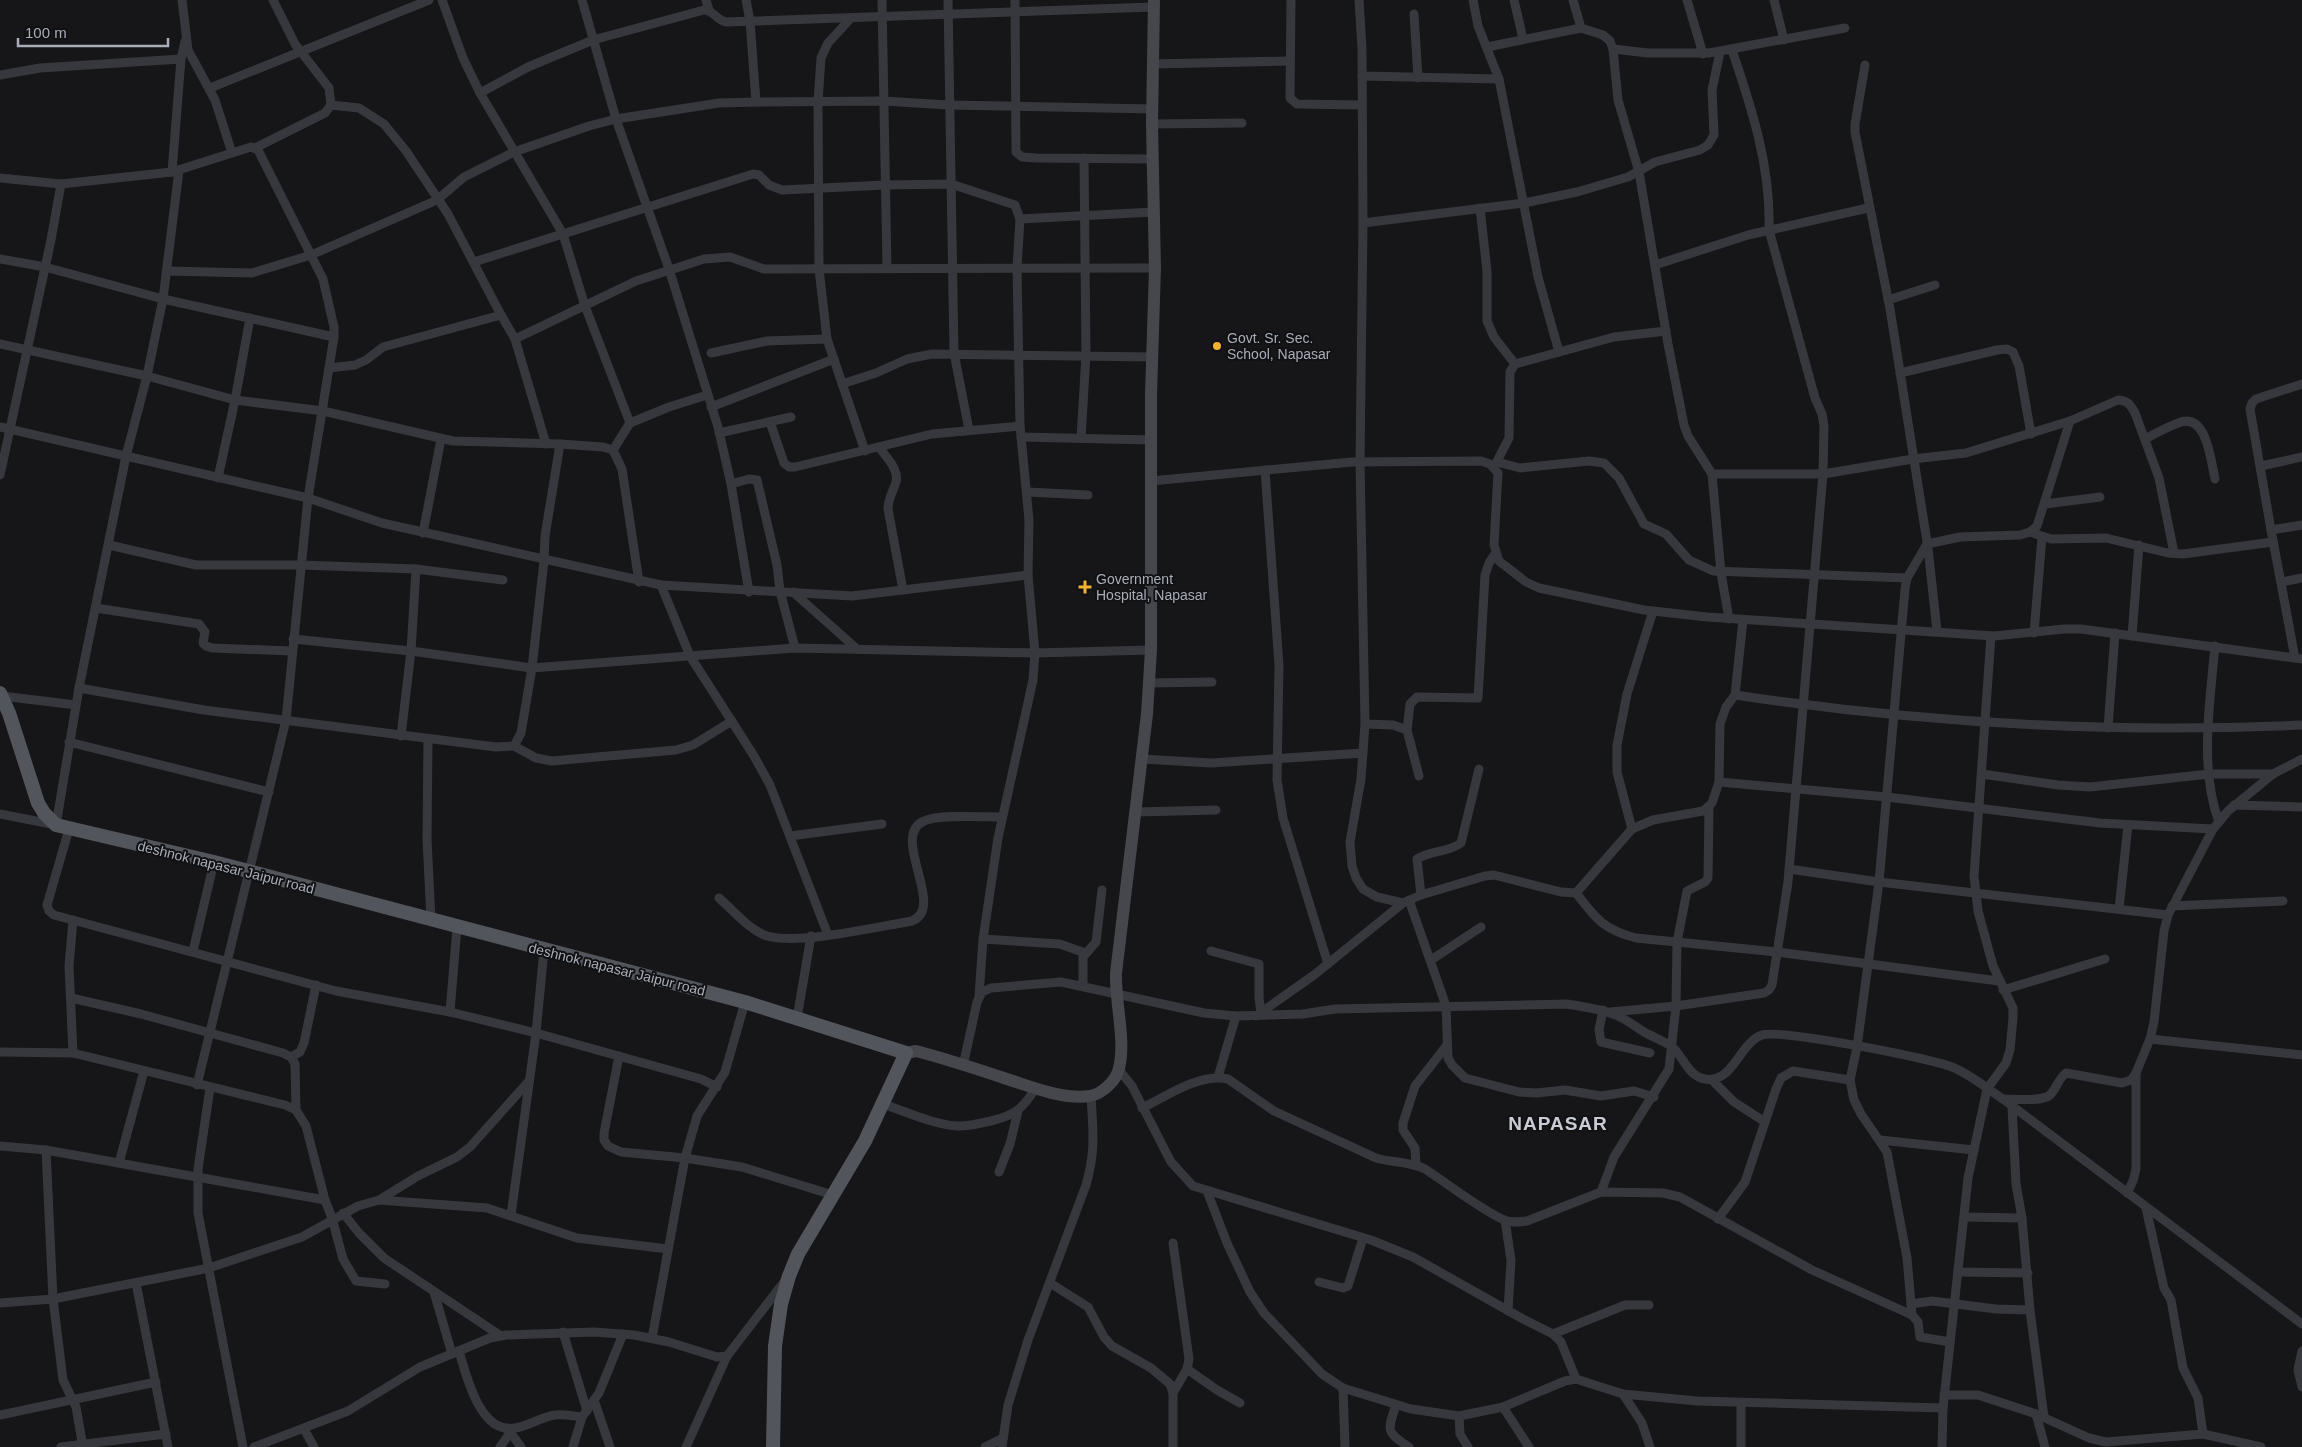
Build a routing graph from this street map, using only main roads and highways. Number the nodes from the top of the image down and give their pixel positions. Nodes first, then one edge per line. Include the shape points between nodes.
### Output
1 (1154, 4) edge
2 (1, 695) edge
3 (906, 1054) junction
4 (773, 1447) edge

1 - 3 main road via 1151,650 1142,759 1118,944 1115,995 1122,1050 1119,1070 1108,1086 1091,1096 1076,1096 1036,1088 916,1051
2 - 3 main road, deshnok napasar Jaipur road via 16,731 38,803 44,813 62,827 214,862 745,1002
3 - 4 main road via 865,1141 798,1254 789,1276 775,1346

